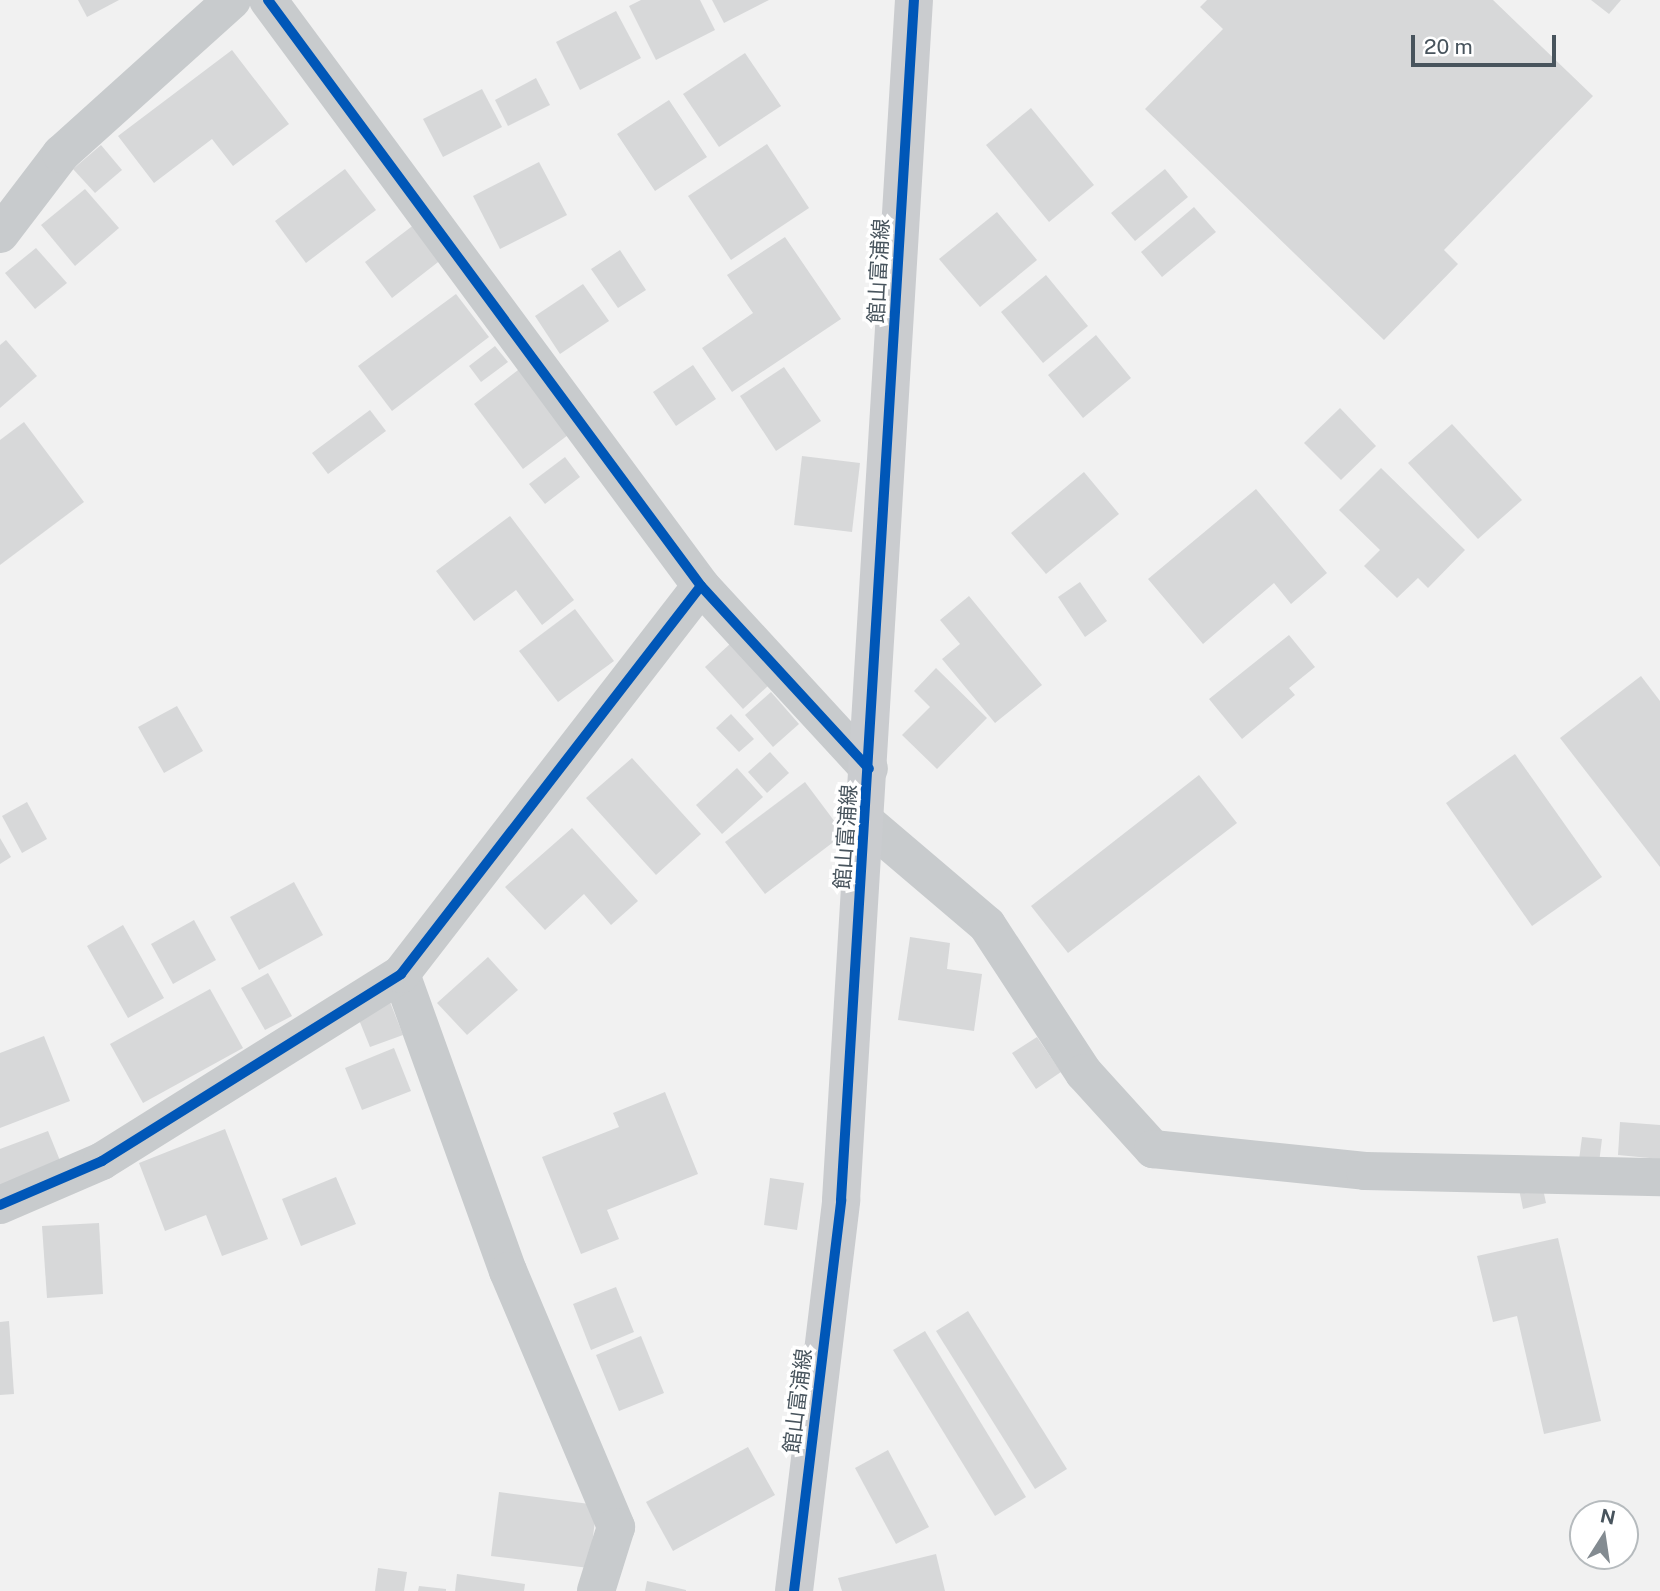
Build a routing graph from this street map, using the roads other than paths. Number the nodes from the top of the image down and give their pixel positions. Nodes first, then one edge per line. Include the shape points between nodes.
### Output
1 (232, 0) edge
2 (268, 0) edge
3 (914, 0) edge
4 (0, 234) edge
5 (701, 586) junction
6 (869, 769) junction
7 (866, 822) junction
8 (401, 974) junction
9 (1660, 1177) edge
10 (0, 1205) edge
11 (596, 1591) edge
12 (794, 1591) edge

1 - 4 street via 61,154
2 - 5 street
3 - 6 main road, 館山富浦線
5 - 6 street
5 - 8 street
6 - 7 main road, 館山富浦線
7 - 9 street via 986,925 1084,1073 1153,1149 1366,1171
7 - 12 main road, 館山富浦線 via 841,1200
8 - 10 street via 102,1161
8 - 11 street via 508,1271 616,1527

